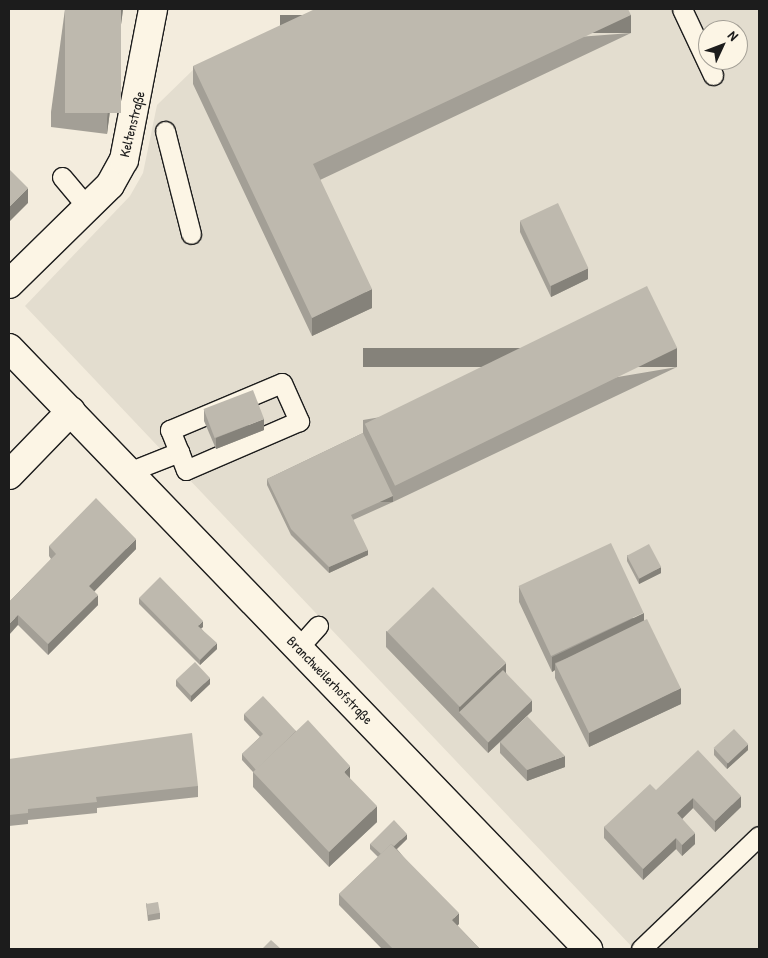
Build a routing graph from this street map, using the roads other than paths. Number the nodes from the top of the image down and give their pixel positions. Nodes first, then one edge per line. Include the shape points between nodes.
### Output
1 (153, 9) edge
2 (682, 9) edge
3 (713, 75) dead end
4 (165, 131) dead end
5 (62, 177) dead end
6 (88, 208) junction
7 (191, 234) dead end
8 (9, 284) edge
9 (9, 348) edge
10 (71, 411) junction
11 (179, 452) junction
12 (131, 471) junction
13 (9, 475) edge
14 (318, 626) dead end
15 (298, 648) junction
16 (759, 836) edge
17 (588, 949) edge
18 (640, 949) edge

1 - 6 street, Keltenstraße via 124,160 110,186
2 - 3 lane
4 - 7 lane
5 - 6 lane
6 - 8 street, Keltenstraße
9 - 10 street, Branchweilerhofstraße
10 - 12 street, Branchweilerhofstraße
10 - 13 street
11 - 11 lane via 170,430 282,383 299,420 186,470
11 - 12 lane
12 - 15 street, Branchweilerhofstraße
14 - 15 lane
15 - 17 street, Branchweilerhofstraße
16 - 18 lane

